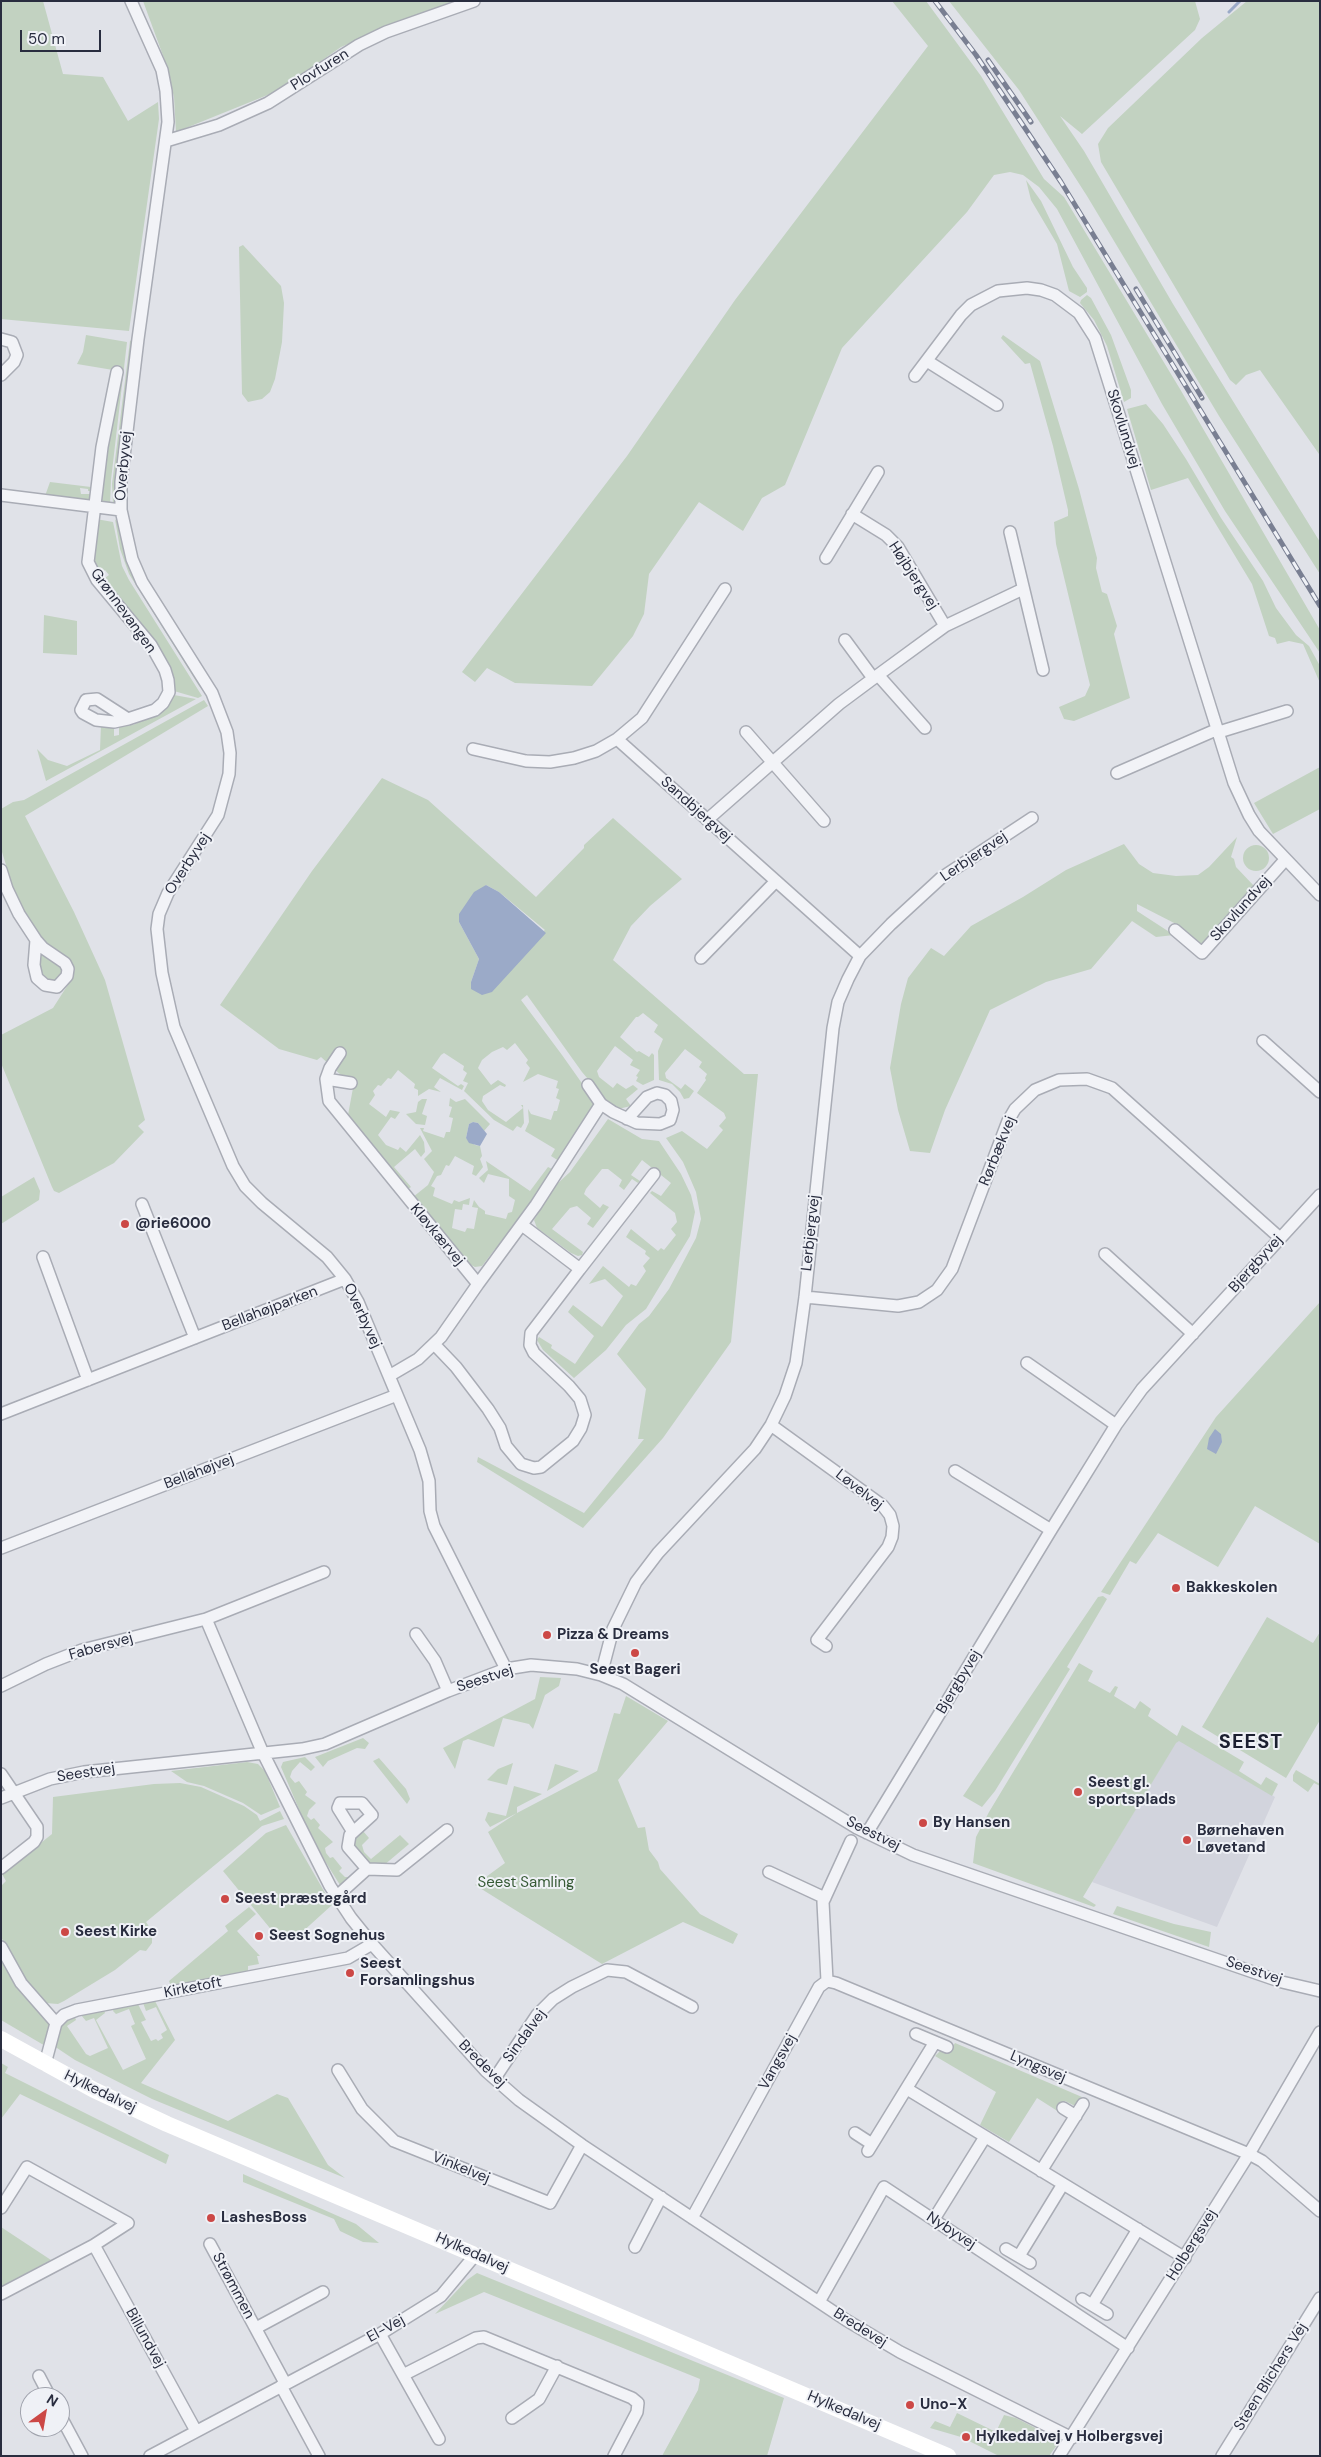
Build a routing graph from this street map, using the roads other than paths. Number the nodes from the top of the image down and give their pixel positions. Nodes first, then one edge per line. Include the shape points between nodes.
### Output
1 (132, 1) edge
2 (474, 1) edge
3 (166, 141) junction
4 (1, 339) edge
5 (927, 361) junction
6 (117, 372) dead end
7 (1, 375) edge
8 (915, 376) dead end
9 (997, 404) dead end
10 (878, 472) dead end
11 (1, 495) edge
12 (93, 506) junction
13 (121, 510) junction
14 (852, 514) junction
15 (1010, 532) dead end
16 (826, 558) dead end
17 (725, 589) dead end
18 (1023, 589) junction
19 (945, 626) junction
20 (845, 640) dead end
21 (1043, 670) dead end
22 (876, 677) junction
23 (1287, 711) dead end
24 (128, 719) dead end
25 (924, 728) dead end
26 (1219, 730) junction
27 (746, 732) dead end
28 (617, 739) junction
29 (473, 749) dead end
30 (772, 762) junction
31 (1117, 773) dead end
32 (1032, 818) dead end
33 (707, 820) junction
34 (824, 821) dead end
35 (1285, 860) junction
36 (1, 870) edge
37 (776, 881) junction
38 (1320, 895) edge
39 (1174, 930) dead end
40 (36, 940) dead end
41 (860, 956) junction
42 (701, 958) dead end
43 (1263, 1041) dead end
44 (340, 1053) dead end
45 (326, 1079) junction
46 (351, 1083) dead end
47 (588, 1085) dead end
48 (1320, 1092) edge
49 (601, 1104) junction
50 (627, 1119) dead end
51 (654, 1174) dead end
52 (1320, 1195) edge
53 (142, 1204) dead end
54 (522, 1225) junction
55 (1280, 1238) junction
56 (1105, 1254) dead end
57 (43, 1258) dead end
58 (580, 1269) junction
59 (345, 1279) junction
60 (478, 1284) junction
61 (805, 1297) junction
62 (1193, 1334) junction
63 (194, 1338) junction
64 (434, 1344) junction
65 (1027, 1363) dead end
66 (389, 1376) junction
67 (88, 1380) junction
68 (397, 1395) junction
69 (1, 1414) edge
70 (771, 1425) junction
71 (1116, 1425) junction
72 (954, 1471) dead end
73 (1051, 1530) junction
74 (1, 1548) edge
75 (324, 1572) dead end
76 (206, 1619) junction
77 (416, 1634) dead end
78 (826, 1646) dead end
79 (506, 1669) junction
80 (601, 1675) junction
81 (1, 1686) edge
82 (448, 1691) junction
83 (262, 1751) junction
84 (1, 1774) edge
85 (14, 1792) junction
86 (1, 1798) edge
87 (447, 1830) dead end
88 (353, 1832) dead end
89 (867, 1834) junction
90 (850, 1841) dead end
91 (1, 1868) edge
92 (367, 1869) junction
93 (769, 1872) dead end
94 (336, 1897) junction
95 (825, 1898) junction
96 (372, 1944) junction
97 (1, 1947) edge
98 (827, 1981) junction
99 (1320, 1991) edge
100 (692, 2007) dead end
101 (56, 2023) junction
102 (1320, 2032) edge
103 (916, 2034) dead end
104 (1, 2039) edge
105 (935, 2042) junction
106 (947, 2047) dead end
107 (45, 2064) junction
108 (338, 2070) dead end
109 (495, 2078) junction
110 (907, 2089) junction
111 (1083, 2104) dead end
112 (1063, 2108) dead end
113 (1076, 2116) junction
114 (855, 2133) dead end
115 (985, 2137) junction
116 (582, 2145) junction
117 (1249, 2154) junction
118 (1042, 2171) junction
119 (1063, 2184) junction
120 (661, 2197) junction
121 (1, 2208) edge
122 (1320, 2211) edge
123 (692, 2218) junction
124 (934, 2219) junction
125 (1138, 2229) junction
126 (210, 2244) dead end
127 (94, 2245) junction
128 (635, 2248) dead end
129 (1006, 2249) dead end
130 (476, 2254) junction
131 (1018, 2256) junction
132 (1184, 2258) junction
133 (1030, 2263) dead end
134 (322, 2292) dead end
135 (1, 2294) edge
136 (1320, 2298) edge
137 (819, 2302) junction
138 (1107, 2314) dead end
139 (256, 2328) junction
140 (380, 2334) junction
141 (1128, 2348) junction
142 (557, 2366) junction
143 (403, 2375) junction
144 (39, 2376) dead end
145 (283, 2384) junction
146 (45, 2387) edge
147 (512, 2418) dead end
148 (196, 2431) junction
149 (70, 2434) edge
150 (1072, 2438) junction
151 (439, 2439) dead end
152 (82, 2456) edge
153 (150, 2456) edge
154 (319, 2456) edge
155 (614, 2456) edge
156 (948, 2456) edge
157 (1059, 2456) edge
158 (1222, 2456) edge

1 - 3 street, Overbyvej via 162,70 168,107
2 - 3 street, Plovfuren via 386,32 268,103 219,125
3 - 13 street, Overbyvej via 138,339 121,482
4 - 7 street via 12,342 17,355
5 - 8 street, Skovlundvej
5 - 9 street
5 - 26 street, Skovlundvej via 971,304 998,291 1042,290 1055,295 1079,313 1095,338
6 - 12 street, Grønnevangen
10 - 14 street
11 - 12 street
12 - 13 street
12 - 24 street, Grønnevangen via 88,562 97,580 151,645 168,680 169,692 163,703 155,710
13 - 59 street, Overbyvej via 132,559 142,582 212,693 227,732 230,753 228,781 218,815 168,893 159,914 157,929 162,973 174,1027 233,1166 245,1186 327,1257
14 - 16 street
14 - 19 street, Højbjergvej via 886,535 898,548
15 - 18 street
17 - 28 street via 642,718
18 - 19 street, Højbjergvej
18 - 21 street
19 - 22 street, Højbjergvej
20 - 22 street
22 - 25 street
22 - 30 street, Højbjergvej via 839,704
23 - 26 street
26 - 31 street
26 - 35 street, Skovlundvej via 1234,783 1249,815
27 - 30 street
28 - 29 street via 574,758 550,762 526,761
28 - 33 street, Sandbjergvej
30 - 33 street, Højbjergvej
30 - 34 street
32 - 41 street, Lerbjergvej via 941,878
33 - 37 street, Sandbjergvej
35 - 38 street, Skovlundvej
35 - 39 street, Skovlundvej via 1202,953
36 - 40 street via 19,914
37 - 41 street, Sandbjergvej
37 - 42 street
41 - 61 street, Lerbjergvej via 838,1002 833,1028
43 - 48 street
44 - 45 street
45 - 46 street
45 - 60 street, Kløvkærvej via 329,1101
47 - 49 street
49 - 50 street
49 - 54 street
51 - 58 street
52 - 55 street, Bjergbyvej
53 - 63 street
54 - 58 street
54 - 60 street
55 - 61 street, Rørbækvej via 1123,1096 1100,1082 1066,1079 1034,1090 1015,1109 952,1269 936,1290 919,1302 898,1306
55 - 62 street, Bjergbyvej
56 - 62 street
57 - 67 street
58 - 64 street via 531,1333 530,1345 534,1353 570,1386 580,1399 585,1415 573,1441 542,1467 521,1464 506,1446 488,1409
59 - 63 street, Bellahøjparken
59 - 66 street, Overbyvej
60 - 64 street
61 - 70 street, Lerbjergvej via 796,1363
62 - 71 street, Bjergbyvej via 1142,1389
63 - 67 street, Bellahøjparken
64 - 66 street via 418,1359
65 - 71 street
66 - 68 street, Overbyvej
67 - 69 street, Bellahøjparken
68 - 74 street, Bellahøjvej
68 - 79 street, Overbyvej via 427,1473 434,1526
70 - 78 street, Løvelvej via 883,1506 893,1526 888,1547 817,1640
70 - 80 street, Lerbjergvej via 755,1449 658,1553 636,1582 612,1629
71 - 73 street, Bjergbyvej
72 - 73 street
73 - 89 street, Bjergbyvej
75 - 76 street, Fabersvej
76 - 81 street, Fabersvej via 82,1650
76 - 83 street
77 - 82 street, Seestvej via 435,1661
79 - 80 street, Seestvej via 554,1666
79 - 82 street, Seestvej
80 - 89 street, Seestvej via 623,1684
82 - 83 street, Seestvej via 325,1744
83 - 85 street, Seestvej via 84,1772 50,1779
83 - 94 street, Bredevej
84 - 85 street
85 - 86 street, Seestvej
85 - 91 street via 37,1827 37,1837
87 - 92 street via 397,1870
88 - 92 street via 348,1847
89 - 99 street, Seestvej via 969,1875 1282,1982
90 - 95 street
92 - 94 street
93 - 95 street
94 - 96 street, Bredevej
95 - 98 street
96 - 101 street, Kirketoft via 348,1958 77,2010 64,2015
96 - 109 street, Bredevej
97 - 101 street via 21,1983
98 - 117 street, Lyngsvej
98 - 123 street, Vangsvej via 819,1987
100 - 109 street, Sindalvej via 626,1972 607,1970 572,1987 537,2015
101 - 107 street
102 - 117 street, Holbergsvej
103 - 105 street
104 - 107 street, Hylkedalvej
105 - 106 street
105 - 110 street
107 - 130 street, Hylkedalvej via 167,2124
108 - 116 street, Vinkelvej via 362,2109 394,2141 550,2203
109 - 116 street, Bredevej via 519,2100
110 - 114 street via 870,2148
110 - 115 street
111 - 113 street
112 - 113 street
113 - 118 street
115 - 118 street
115 - 124 street
116 - 120 street, Bredevej
117 - 122 street, Lyngsvej via 1262,2161
117 - 132 street, Holbergsvej
118 - 119 street
119 - 125 street
119 - 131 street
120 - 123 street, Bredevej
120 - 128 street
121 - 127 street via 27,2167 128,2224
123 - 137 street, Bredevej
124 - 137 street, Nybyvej via 884,2188
124 - 141 street, Nybyvej
125 - 132 street
125 - 138 street via 1087,2302
126 - 139 street, Strømmen
127 - 135 street
127 - 148 street, Billundvej
129 - 131 street
130 - 140 street, El-Vej via 441,2296
130 - 156 street, Hylkedalvej
131 - 133 street
132 - 141 street, Holbergsvej
134 - 139 street, Strømmen
136 - 158 street, Steen Blichers Vej
137 - 150 street, Bredevej via 900,2352
139 - 145 street, Strømmen
140 - 143 street
140 - 145 street, El-Vej
141 - 150 street, Holbergsvej
142 - 143 street via 484,2337
142 - 147 street via 539,2399
142 - 155 street via 638,2403 637,2412
143 - 151 street
144 - 146 street
145 - 148 street, El-Vej
145 - 154 street
148 - 153 street, El-Vej
149 - 152 street
150 - 157 street, Holbergsvej

